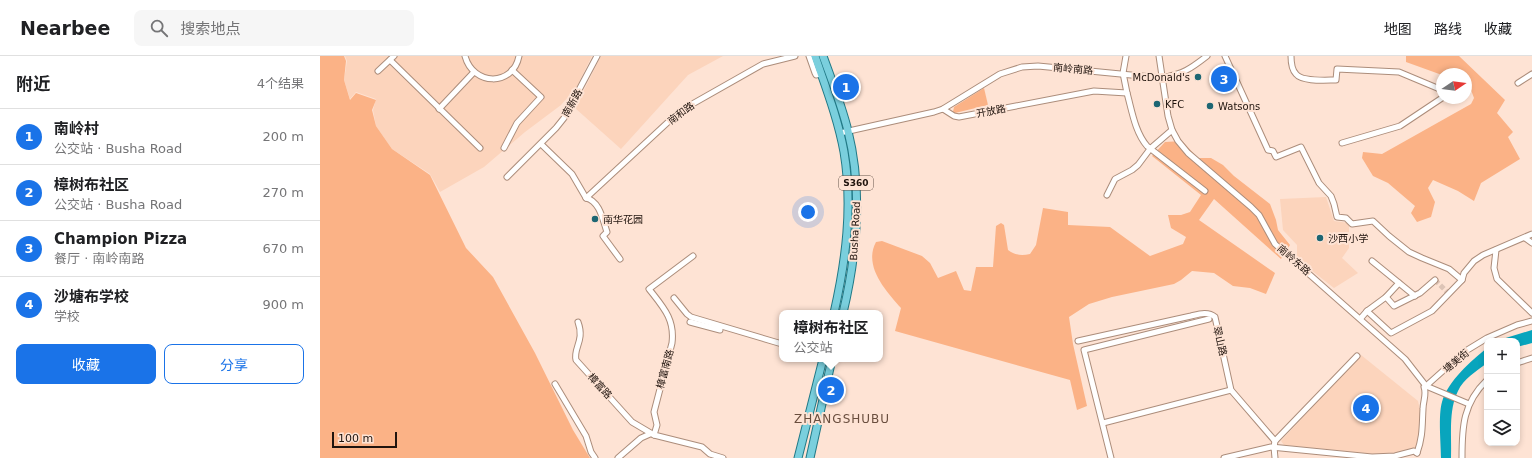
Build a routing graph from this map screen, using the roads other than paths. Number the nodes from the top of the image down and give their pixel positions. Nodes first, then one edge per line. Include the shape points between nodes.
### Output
1 (465, 56) edge
2 (519, 56) edge
3 (597, 56) edge
4 (795, 56) edge
5 (809, 56) edge
6 (815, 56) edge
7 (823, 56) edge
8 (1126, 56) edge
9 (1159, 56) edge
10 (1207, 56) edge
11 (1225, 56) edge
12 (1291, 56) edge
13 (392, 58) edge
14 (512, 70) junction
15 (378, 71) dead end
16 (474, 72) junction
17 (1123, 73) junction
18 (821, 74) junction
19 (1532, 74) edge
20 (1162, 78) junction
21 (1518, 83) dead end
22 (1436, 87) edge
23 (1127, 93) junction
24 (1436, 102) edge
25 (439, 109) junction
26 (943, 109) junction
27 (1172, 130) junction
28 (848, 132) junction
29 (840, 133) junction
30 (1342, 142) dead end
31 (540, 144) junction
32 (480, 148) dead end
33 (504, 148) dead end
34 (1150, 149) junction
35 (508, 177) dead end
36 (1205, 191) dead end
37 (1107, 195) dead end
38 (586, 198) junction
39 (1532, 234) edge
40 (1525, 238) junction
41 (1532, 243) edge
42 (1496, 250) junction
43 (692, 256) dead end
44 (620, 260) dead end
45 (1372, 261) dead end
46 (1435, 280) dead end
47 (1462, 280) junction
48 (1399, 283) junction
49 (1415, 296) junction
50 (1386, 297) junction
51 (674, 298) dead end
52 (835, 310) edge
53 (844, 310) edge
54 (1367, 311) junction
55 (1532, 313) edge
56 (1361, 318) junction
57 (1208, 319) dead end
58 (1532, 321) edge
59 (578, 322) dead end
60 (690, 322) dead end
61 (1078, 341) dead end
62 (779, 344) edge
63 (779, 344) edge
64 (1357, 356) dead end
65 (1532, 358) edge
66 (822, 362) edge
67 (831, 362) edge
68 (1520, 362) edge
69 (1484, 383) edge
70 (555, 384) dead end
71 (1426, 386) junction
72 (1231, 390) junction
73 (1469, 404) junction
74 (1103, 423) junction
75 (652, 434) junction
76 (1275, 441) junction
77 (1274, 447) junction
78 (1418, 455) edge
79 (595, 458) edge
80 (618, 458) edge
81 (723, 458) edge
82 (798, 458) edge
83 (810, 458) edge
84 (1111, 458) edge
85 (1224, 458) edge
86 (1275, 458) edge
87 (1462, 458) edge

1 - 16 street
2 - 14 street
3 - 31 street, 南新路 via 564,118
4 - 38 street, 南和路 via 764,64 680,111
5 - 18 street via 815,73
6 - 18 main road, Busha Road / S360
7 - 28 main road, Busha Road / S360
8 - 17 street
9 - 20 street, 南岭东路
10 - 20 street, 南岭南路 via 1181,74
11 - 47 street via 1268,150 1273,151 1276,157 1301,147 1319,183 1331,196 1337,217 1346,218 1352,224 1373,221 1409,252 1449,269
12 - 22 street via 1292,68 1296,75 1303,79 1336,80 1337,69 1383,72 1393,70
13 - 15 street
13 - 25 street
14 - 16 street via 496,79
14 - 33 street via 541,97 517,123
16 - 25 street
17 - 20 street, 南岭南路
17 - 23 street
17 - 26 street, 南岭南路 via 1022,67 1000,74
18 - 29 main road, Busha Road / S360
19 - 21 street
20 - 27 street, 南岭东路
23 - 26 street, 开放路 via 1094,91 959,117
23 - 34 street via 1142,140
24 - 30 street via 1400,126
25 - 32 street
26 - 28 street
27 - 34 street
27 - 56 street, 南岭东路 via 1188,153 1259,215 1275,244
28 - 29 street
28 - 53 main road, Busha Road / S360 via 857,204 854,256
29 - 52 main road, Busha Road / S360 via 847,177 848,231 842,280
31 - 35 street, 南新路
31 - 38 street via 572,174
34 - 36 street
34 - 37 street via 1138,165 1115,179
38 - 44 street via 597,204 607,232 604,236
39 - 40 street
40 - 41 street
40 - 42 street
42 - 47 street via 1474,261 1464,273
42 - 55 street via 1494,268 1497,279
43 - 75 street, 樟富南路 via 649,289 668,316 673,333 654,412 657,425
45 - 48 street
46 - 49 street
47 - 54 street via 1432,311 1391,333
48 - 49 street
48 - 50 street
49 - 50 street via 1394,306
50 - 54 street
51 - 62 street via 691,317
54 - 56 street
56 - 71 street, 南岭东路 via 1405,359
57 - 74 street via 1084,350
58 - 71 street, 塘美街 via 1487,338 1464,352
59 - 75 street, 樟富路 via 581,339 575,355 576,360 632,422
60 - 63 street
61 - 72 street, 翠山路 via 1205,313 1211,314 1214,317
64 - 76 street
65 - 68 street
66 - 82 main road
67 - 83 main road
69 - 73 street
70 - 79 street via 586,436
71 - 73 street
71 - 78 street
72 - 74 street
72 - 76 street, 翠山路
73 - 87 street via 1464,416
74 - 84 street
75 - 80 street via 641,438
75 - 81 street via 702,447 710,454
76 - 77 street
77 - 78 street via 1372,457 1395,456 1414,451
77 - 85 street
77 - 86 street

